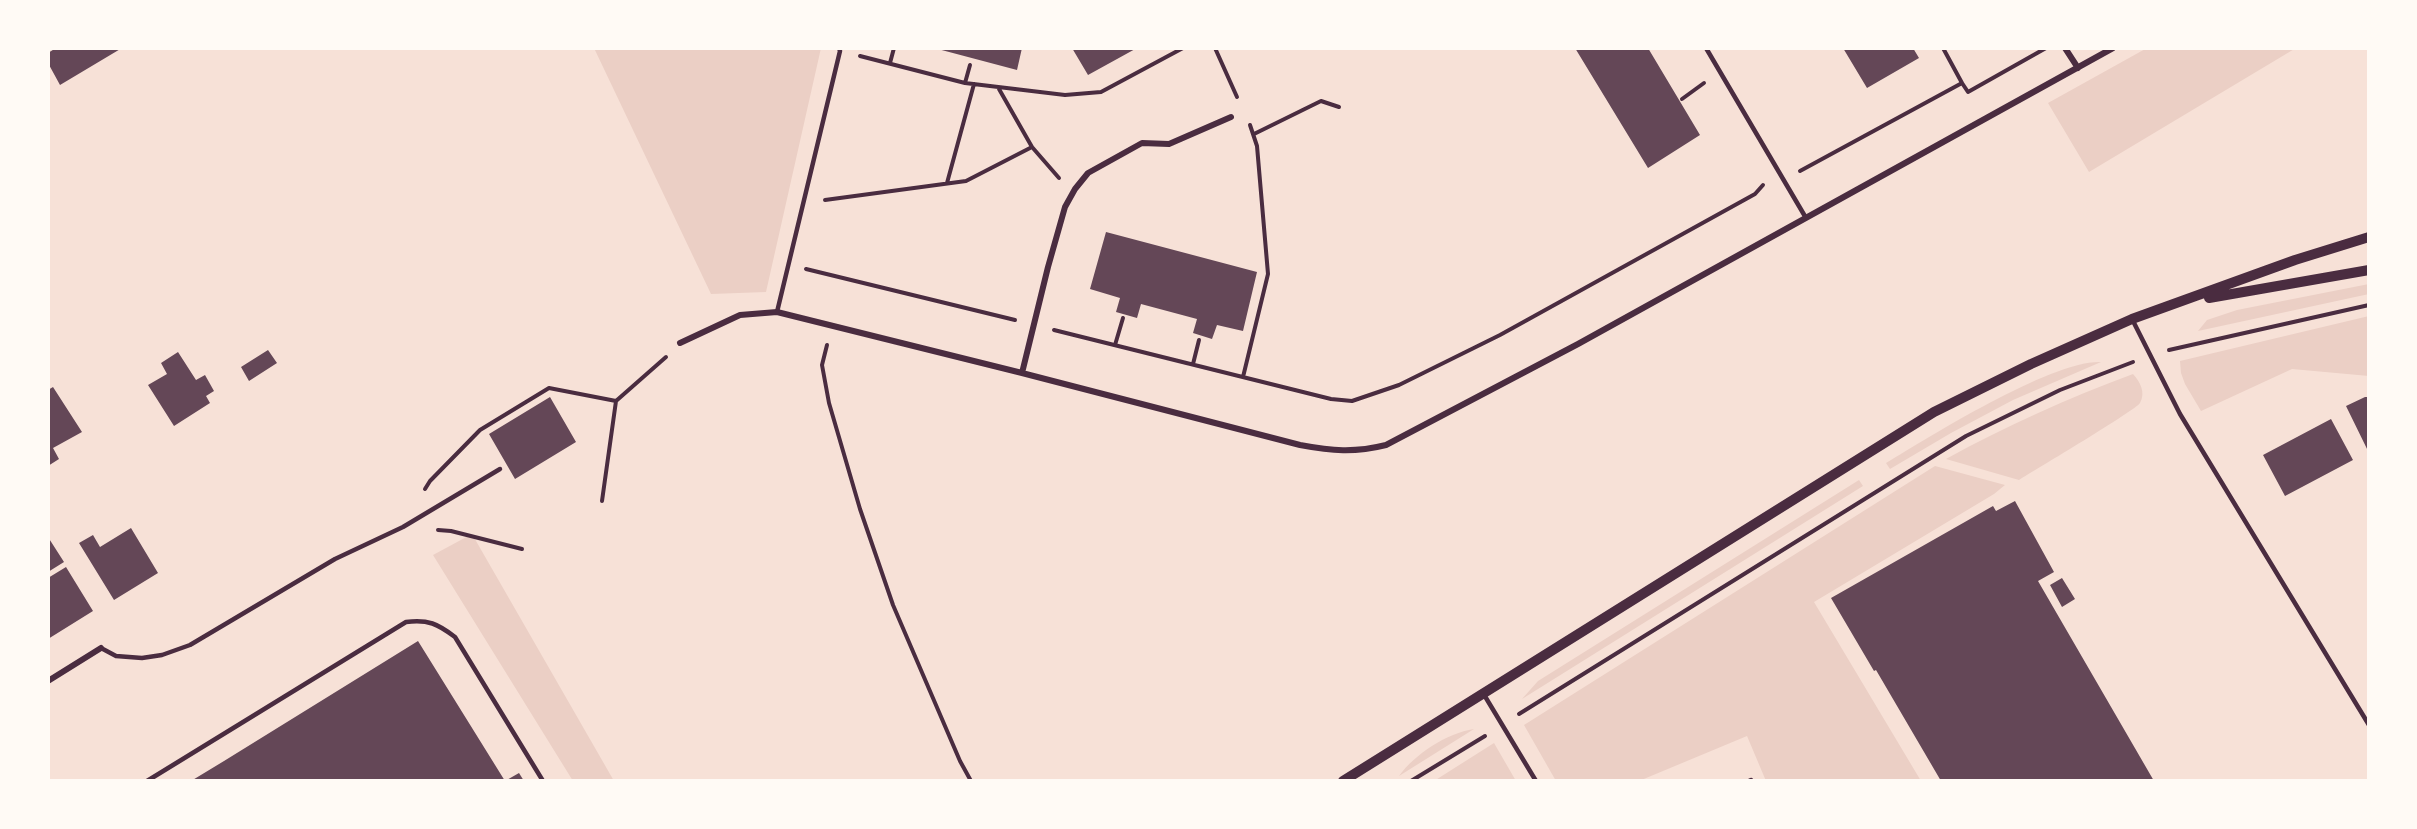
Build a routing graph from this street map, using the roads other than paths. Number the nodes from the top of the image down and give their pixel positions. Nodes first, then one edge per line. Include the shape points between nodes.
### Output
1 (1706, 48) edge
2 (2065, 48) edge
3 (2113, 48) edge
4 (840, 50) edge
5 (2078, 68) junction
6 (1231, 117) dead end
7 (1806, 218) junction
8 (2369, 237) edge
9 (2369, 270) edge
10 (2182, 303) junction
11 (777, 312) junction
12 (2132, 319) junction
13 (680, 343) road end
14 (1022, 373) junction
15 (500, 469) dead end
16 (101, 648) joint
17 (48, 681) edge
18 (1484, 693) junction
19 (2369, 725) edge
20 (1346, 780) edge
21 (147, 781) edge
22 (543, 781) edge
23 (1536, 781) edge

1 - 7 lane
2 - 5 street
3 - 5 street
4 - 11 lane
5 - 7 street
6 - 14 street via 1169,144 1142,143 1088,173 1065,207
7 - 14 street via 1508,381 1386,445 1365,451 1337,452 1300,445
8 - 10 street
9 - 10 street
10 - 12 street
11 - 13 street via 740,315
11 - 14 street
12 - 18 street via 2031,363 1934,412
12 - 19 lane via 2180,414
15 - 16 lane via 403,527 334,559 190,645 142,658 116,656
16 - 17 street
18 - 20 street
18 - 23 lane
21 - 22 lane via 406,622 421,620 439,625 456,637

